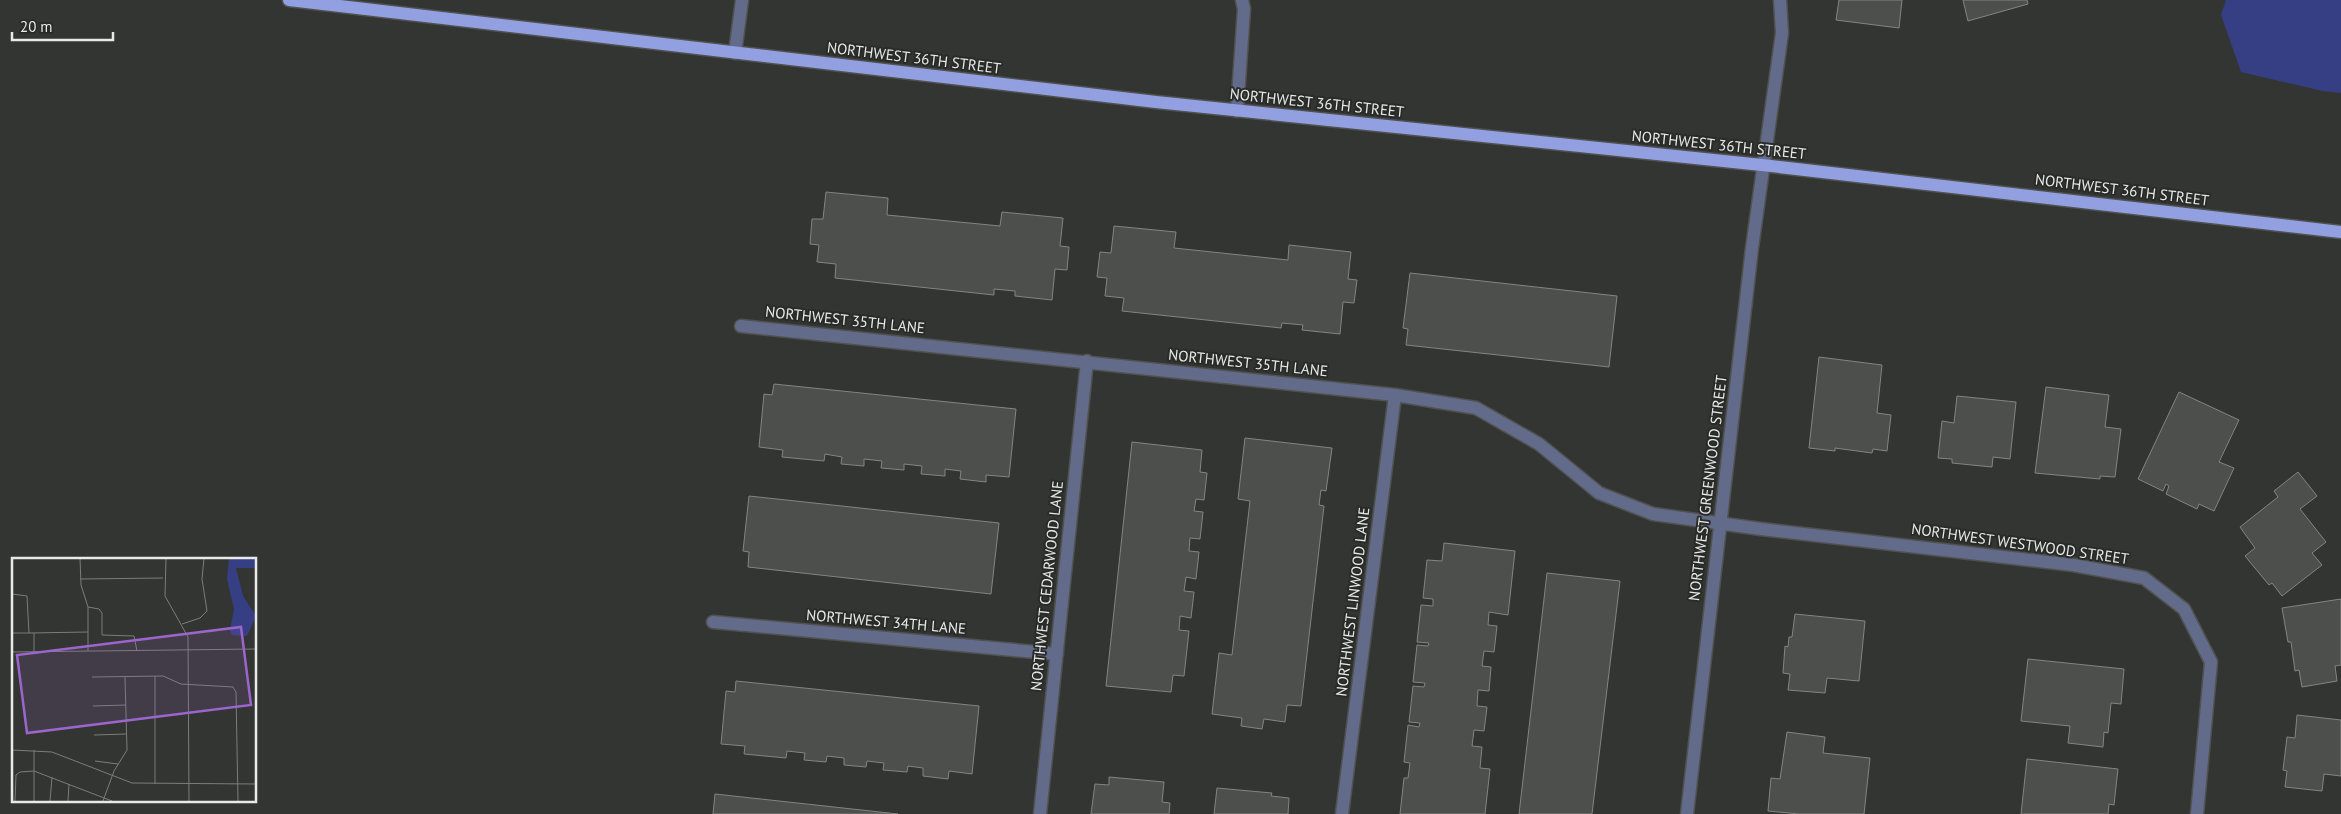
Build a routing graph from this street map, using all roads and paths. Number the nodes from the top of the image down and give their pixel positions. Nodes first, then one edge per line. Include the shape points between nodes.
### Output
1 (289, 0) edge
2 (742, 0) edge
3 (1242, 0) edge
4 (1780, 0) edge
5 (735, 53) junction
6 (1236, 111) junction
7 (1762, 165) junction
8 (2341, 232) edge
9 (741, 326) dead end
10 (1087, 362) junction
11 (1395, 395) junction
12 (1720, 523) junction
13 (713, 622) dead end
14 (1057, 654) junction
15 (1040, 814) edge
16 (1342, 814) edge
17 (1687, 814) edge
18 (2197, 814) edge

1 - 5 main road, NORTHWEST 36TH STREET
2 - 5 street
3 - 6 street
4 - 7 street via 1782,32
5 - 6 main road, NORTHWEST 36TH STREET
6 - 7 main road, NORTHWEST 36TH STREET
7 - 8 main road, NORTHWEST 36TH STREET
7 - 12 street, NORTHWEST GREENWOOD STREET
9 - 10 street, NORTHWEST 35TH LANE
10 - 11 street, NORTHWEST 35TH LANE
10 - 14 street, NORTHWEST CEDARWOOD LANE
11 - 12 street, NORTHWEST 35TH LANE via 1476,408 1538,444 1599,493 1653,514
11 - 16 street, NORTHWEST LINWOOD LANE
12 - 17 street, NORTHWEST GREENWOOD STREET
12 - 18 street, NORTHWEST WESTWOOD STREET via 2073,565 2144,578 2184,610 2211,662
13 - 14 street, NORTHWEST 34TH LANE
14 - 15 street, NORTHWEST CEDARWOOD LANE

